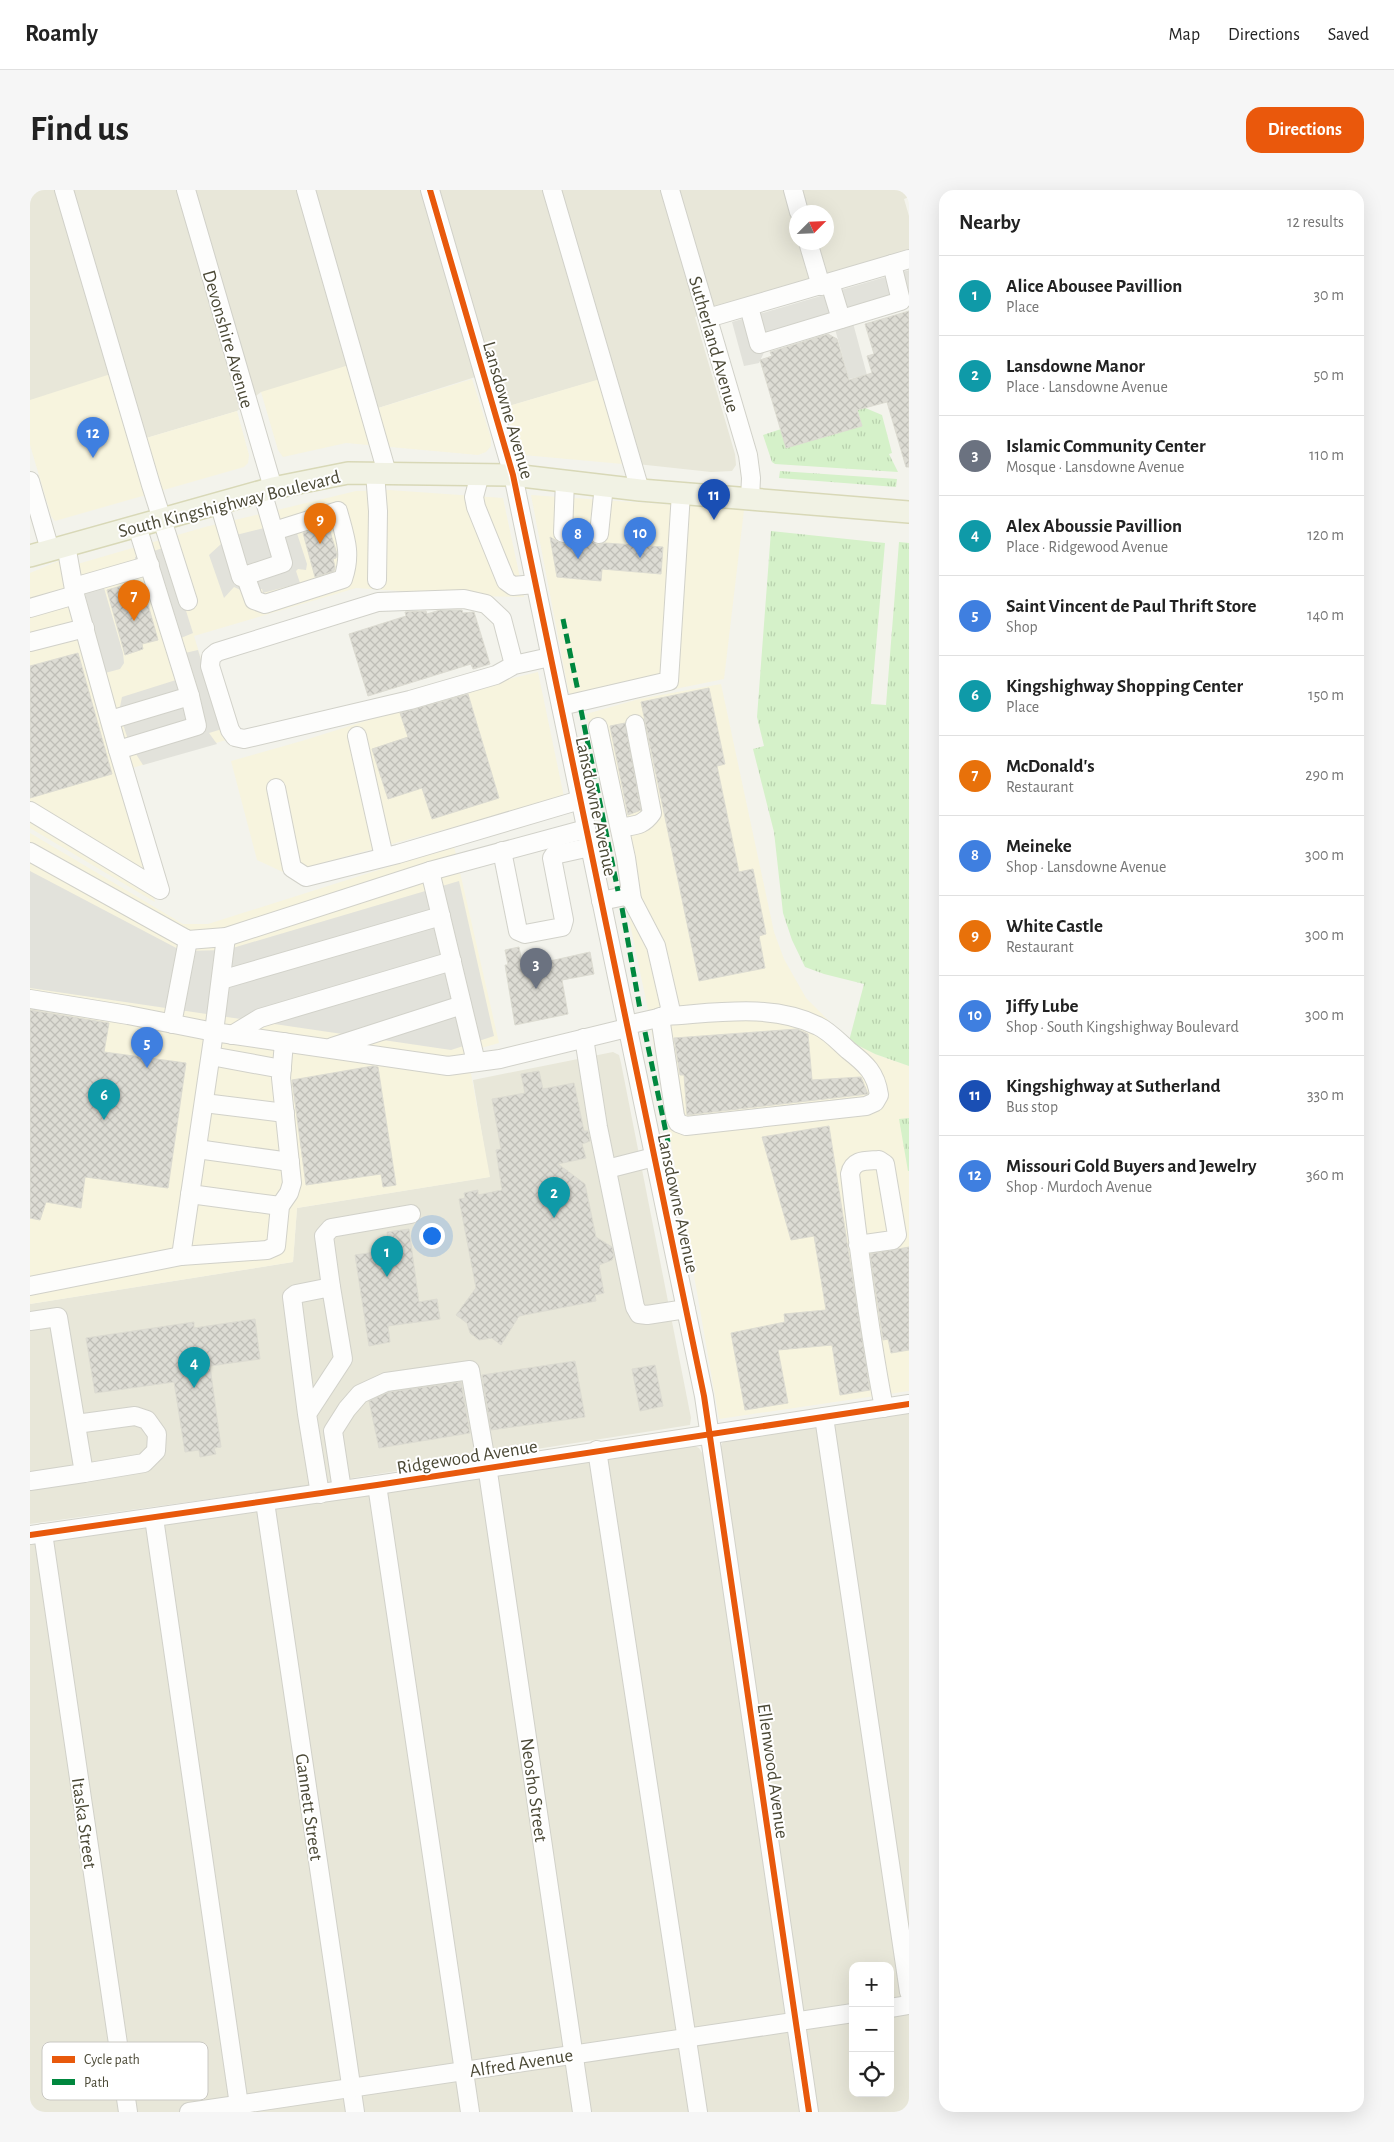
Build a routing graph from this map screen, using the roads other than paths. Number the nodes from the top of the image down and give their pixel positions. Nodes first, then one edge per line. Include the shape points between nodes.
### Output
1 (64, 190) edge
2 (186, 190) edge
3 (306, 190) edge
4 (430, 190) edge
5 (552, 190) edge
6 (670, 190) edge
7 (793, 190) edge
8 (797, 205) edge
9 (811, 250) edge
10 (909, 259) edge
11 (892, 264) junction
12 (826, 284) junction
13 (748, 307) junction
14 (708, 318) junction
15 (841, 320) junction
16 (381, 473) junction
17 (480, 474) junction
18 (512, 475) junction
19 (30, 481) edge
20 (565, 481) junction
21 (604, 485) junction
22 (267, 489) junction
23 (640, 490) junction
24 (681, 493) junction
25 (750, 499) junction
26 (219, 503) junction
27 (909, 512) edge
28 (162, 519) junction
29 (137, 526) junction
30 (274, 531) junction
31 (563, 533) dead end
32 (599, 534) dead end
33 (58, 548) junction
34 (30, 556) edge
35 (150, 564) junction
36 (245, 576) junction
37 (378, 580) dead end
38 (535, 584) junction
39 (75, 591) junction
40 (188, 601) dead end
41 (30, 608) edge
42 (85, 628) junction
43 (30, 642) edge
44 (550, 657) junction
45 (514, 665) junction
46 (190, 696) junction
47 (561, 706) junction
48 (110, 720) junction
49 (635, 724) dead end
50 (598, 727) dead end
51 (357, 736) dead end
52 (118, 750) junction
53 (276, 788) dead end
54 (580, 800) junction
55 (30, 811) edge
56 (620, 828) junction
57 (586, 829) junction
58 (590, 847) junction
59 (30, 852) edge
60 (502, 852) junction
61 (384, 857) junction
62 (430, 871) junction
63 (632, 900) junction
64 (601, 901) junction
65 (441, 916) junction
66 (226, 937) junction
67 (188, 940) junction
68 (452, 960) junction
69 (221, 980) junction
70 (30, 999) edge
71 (462, 1005) junction
72 (664, 1016) junction
73 (172, 1024) junction
74 (627, 1026) junction
75 (214, 1032) junction
76 (232, 1035) junction
77 (584, 1038) junction
78 (284, 1042) junction
79 (328, 1048) junction
80 (211, 1056) junction
81 (476, 1062) junction
82 (282, 1069) junction
83 (204, 1103) junction
84 (285, 1113) junction
85 (197, 1150) junction
86 (654, 1157) junction
87 (290, 1162) junction
88 (607, 1169) junction
89 (190, 1194) junction
90 (280, 1206) junction
91 (411, 1214) dead end
92 (858, 1245) junction
93 (181, 1256) junction
94 (30, 1286) edge
95 (331, 1287) junction
96 (686, 1309) junction
97 (30, 1321) edge
98 (909, 1404) edge
99 (884, 1408) junction
100 (307, 1414) junction
101 (824, 1417) junction
102 (76, 1424) junction
103 (709, 1435) junction
104 (597, 1450) junction
105 (488, 1469) junction
106 (84, 1474) junction
107 (30, 1481) edge
108 (378, 1485) junction
109 (342, 1490) junction
110 (320, 1494) junction
111 (265, 1502) junction
112 (154, 1518) junction
113 (36, 1534) edge
114 (909, 1992) edge
115 (909, 2005) edge
116 (894, 2007) edge
117 (849, 2015) edge
118 (796, 2022) junction
119 (687, 2038) junction
120 (117, 2042) edge
121 (574, 2054) junction
122 (463, 2071) junction
123 (352, 2088) junction
124 (240, 2108) edge
125 (189, 2112) edge
126 (355, 2112) edge
127 (470, 2112) edge
128 (582, 2112) edge
129 (698, 2112) edge
130 (809, 2112) edge

1 - 28 street
2 - 22 street, Devonshire Avenue
3 - 16 street
4 - 18 street, Lansdowne Avenue
5 - 23 street
6 - 14 street, Sutherland Avenue
7 - 8 street
9 - 12 street
10 - 11 street
11 - 12 street
11 - 15 street via 901,302
12 - 13 street
12 - 15 street
13 - 14 street
13 - 15 street via 759,344
14 - 25 street, Sutherland Avenue via 748,455
16 - 17 main road, South Kingshighway Boulevard
16 - 22 main road, South Kingshighway Boulevard via 348,473
16 - 37 street
17 - 18 main road, South Kingshighway Boulevard
17 - 38 street via 474,497 476,507 506,581 513,586
18 - 20 main road, South Kingshighway Boulevard
18 - 38 street, Lansdowne Avenue
19 - 33 street
20 - 21 main road, South Kingshighway Boulevard
20 - 31 street
21 - 23 main road, South Kingshighway Boulevard
21 - 32 street
22 - 26 main road, South Kingshighway Boulevard
22 - 30 street, Devonshire Avenue
23 - 24 main road, South Kingshighway Boulevard
24 - 25 main road, South Kingshighway Boulevard
24 - 47 street via 669,681
25 - 27 main road, South Kingshighway Boulevard
26 - 28 main road, South Kingshighway Boulevard
26 - 36 street via 241,577
28 - 29 main road, South Kingshighway Boulevard
28 - 40 street
29 - 33 main road, South Kingshighway Boulevard
29 - 35 street
30 - 36 street, Devonshire Avenue via 283,563
30 - 36 street via 338,511 348,554 343,579 265,604 254,600
33 - 34 main road, South Kingshighway Boulevard
33 - 39 street
35 - 39 street
35 - 46 street
38 - 44 street, Lansdowne Avenue
39 - 41 street
39 - 42 street
42 - 43 street
42 - 48 street
44 - 45 street
44 - 47 street, Lansdowne Avenue
45 - 45 street via 496,675 410,700 244,739 235,737 230,730 210,666 211,657 217,652 378,602 464,599 486,604 502,619
46 - 48 street
46 - 52 street via 197,726
47 - 54 street, Lansdowne Avenue
48 - 52 street
49 - 56 street via 652,813 647,821
50 - 56 street
51 - 61 street
52 - 55 street via 160,890
53 - 61 street via 292,868 299,873 306,877
54 - 57 street, Lansdowne Avenue
54 - 61 street
56 - 63 street
57 - 58 street, Lansdowne Avenue
57 - 60 street
58 - 60 street via 552,858 564,920 562,927 525,934 518,930
58 - 64 street, Lansdowne Avenue
59 - 67 street
60 - 62 street
62 - 65 street
62 - 66 street
63 - 64 street via 625,896
63 - 72 street via 656,946 670,1007
64 - 74 street, Lansdowne Avenue
65 - 68 street
65 - 69 street
66 - 67 street
66 - 69 street
67 - 73 street
68 - 71 street
68 - 76 street via 260,1018
69 - 75 street
70 - 73 street
71 - 79 street
71 - 81 street
72 - 72 street via 757,1012 792,1016 820,1026 869,1068 877,1079 879,1095 875,1102 866,1106 686,1126 678,1123 675,1116
72 - 74 street
73 - 75 street
74 - 77 street
74 - 86 street, Lansdowne Avenue
75 - 76 street
75 - 80 street
76 - 78 street
77 - 81 street
77 - 88 street
78 - 79 street
78 - 82 street
79 - 81 street via 448,1066
80 - 82 street
80 - 83 street
82 - 84 street
83 - 84 street
83 - 85 street
84 - 87 street
85 - 87 street
85 - 89 street
86 - 88 street
86 - 96 street, Lansdowne Avenue
87 - 90 street via 292,1183
88 - 96 street via 635,1308 639,1314 647,1315
89 - 90 street
89 - 93 street
90 - 93 street via 276,1246 267,1250
91 - 95 street via 331,1228 324,1236
92 - 92 street via 893,1240 897,1235 885,1164 879,1160 856,1163 851,1167
92 - 99 street
93 - 94 street
95 - 100 street via 343,1359
95 - 100 street via 292,1297
96 - 103 street, Lansdowne Avenue
97 - 102 street via 58,1317
98 - 99 street, Ridgewood Avenue
99 - 101 street, Ridgewood Avenue
100 - 110 street
101 - 103 street, Ridgewood Avenue
101 - 114 street
102 - 106 street
102 - 106 street via 135,1416 147,1420 157,1434 156,1450 144,1463
103 - 104 street, Ridgewood Avenue
103 - 118 street, Ellenwood Avenue
104 - 105 street, Ridgewood Avenue
104 - 119 street
105 - 108 street, Ridgewood Avenue
105 - 109 street, Neosho Street via 470,1370 386,1382 360,1394 336,1424 334,1431
105 - 121 street, Neosho Street
106 - 107 street
108 - 109 street, Ridgewood Avenue
108 - 122 street
109 - 110 street, Ridgewood Avenue
110 - 111 street, Ridgewood Avenue
111 - 112 street, Ridgewood Avenue
111 - 123 street, Gannett Street
112 - 113 street, Ridgewood Avenue
112 - 124 street
113 - 120 street, Itaska Street
115 - 116 street
117 - 118 street, Alfred Avenue
118 - 119 street, Alfred Avenue
118 - 130 street, Ellenwood Avenue
119 - 121 street, Alfred Avenue
119 - 129 street
121 - 122 street, Alfred Avenue
121 - 128 street, Neosho Street
122 - 123 street, Alfred Avenue
122 - 127 street
123 - 124 street, Alfred Avenue
123 - 126 street, Gannett Street
124 - 125 street, Alfred Avenue

